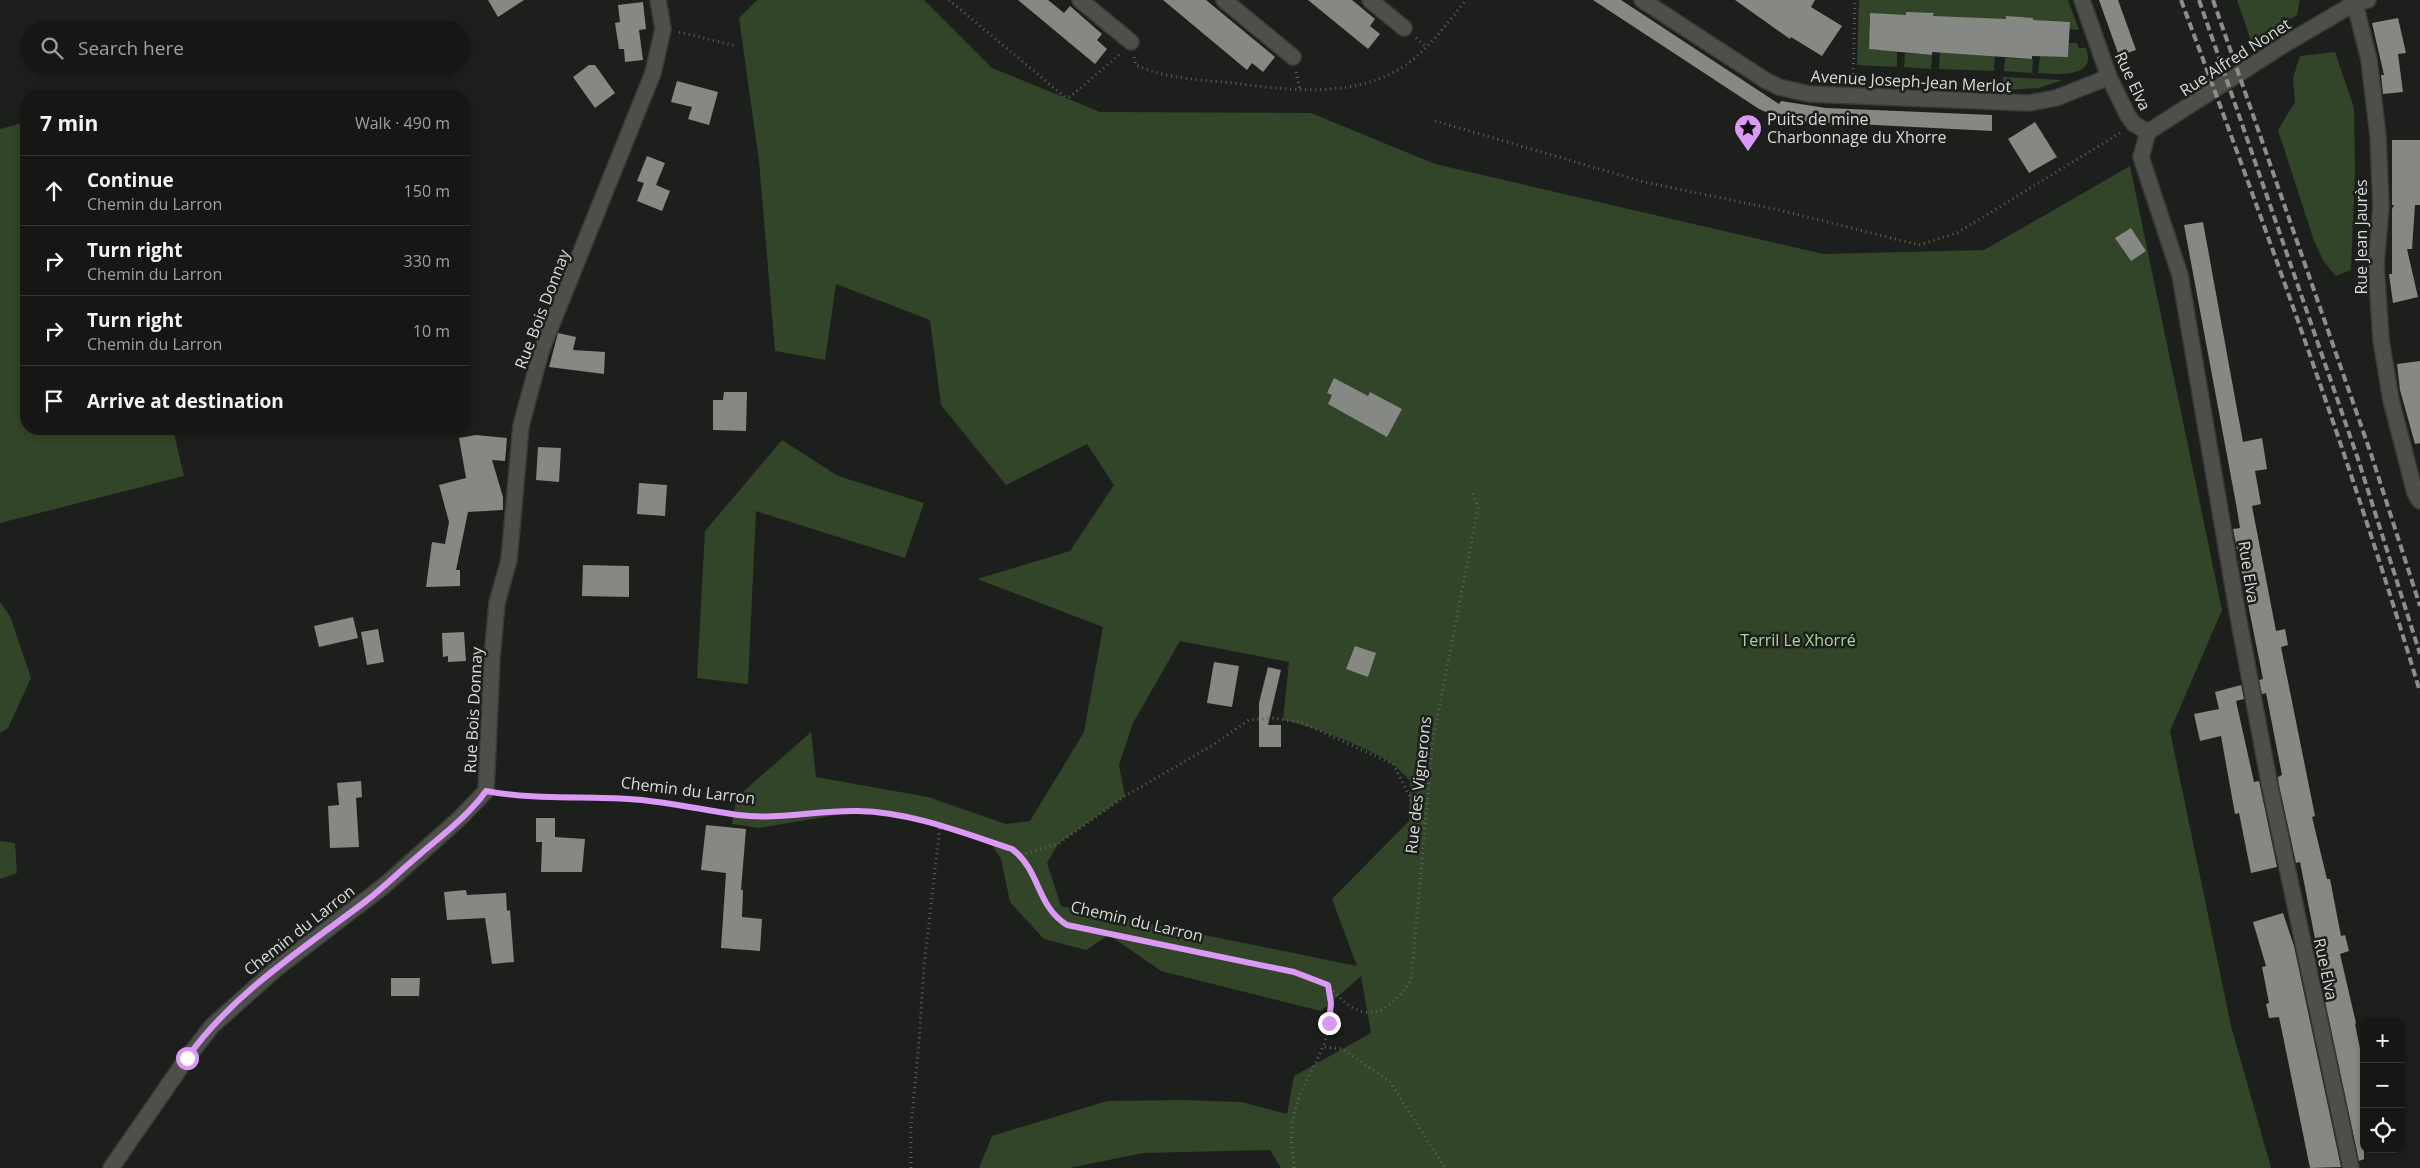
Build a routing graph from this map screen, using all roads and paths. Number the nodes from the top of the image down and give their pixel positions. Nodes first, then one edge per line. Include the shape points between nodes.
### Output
1 (658, 0) edge
2 (949, 0) edge
3 (1080, 0) edge
4 (1224, 0) edge
5 (1370, 0) edge
6 (1642, 0) edge
7 (1856, 0) edge
8 (2082, 0) edge
9 (2359, 1) edge
10 (1404, 28) dead end
11 (664, 29) junction
12 (1131, 42) joint
13 (736, 46) dead end
14 (1293, 57) dead end
15 (2109, 77) junction
16 (1853, 97) junction
17 (1436, 121) dead end
18 (2134, 124) junction
19 (2148, 132) junction
20 (1472, 490) dead end
21 (2420, 501) edge
22 (486, 791) junction
23 (1425, 825) junction
24 (940, 826) junction
25 (1020, 856) junction
26 (1328, 985) junction
27 (1325, 1046) junction
28 (111, 1168) edge
29 (911, 1168) edge
30 (1294, 1168) edge
31 (1444, 1168) edge
32 (2351, 1168) edge

1 - 11 street, Rue Bois Donnay
2 - 12 path via 1065,96 1070,97 1090,81
3 - 12 street
4 - 14 street
5 - 10 street
6 - 16 street, Avenue Joseph-Jean Merlot via 1772,84 1809,94
7 - 16 path
8 - 15 street, Rue Elva
9 - 19 street, Rue Alfred Nonet
9 - 21 street, Rue Jean Jaurès via 2370,60 2378,136 2381,207 2376,264 2381,340 2391,400 2415,493
11 - 13 path
11 - 22 street, Rue Bois Donnay via 653,73 541,351 521,426 509,560 497,603
15 - 16 street, Avenue Joseph-Jean Merlot via 2056,98 2029,103
15 - 18 street, Rue Elva
17 - 18 path via 1644,182 1779,210 1920,245 1956,233
18 - 19 street, Rue Elva
19 - 32 street, Rue Elva via 2141,157 2180,275 2270,787
20 - 23 path, Rue des Vignerons via 1478,508 1433,739
22 - 24 path, Chemin du Larron via 512,796 630,799 738,815 860,811
22 - 28 street, Chemin du Larron via 454,825 379,890 277,968 212,1026
23 - 25 path via 1393,764 1300,722 1272,718 1249,720 1213,745 1125,796 1058,844
23 - 26 path, Rue des Vignerons via 1411,981 1398,998 1379,1013 1365,1012 1348,1005
24 - 25 path, Chemin du Larron via 1012,849
24 - 29 path via 924,967
25 - 26 path, Chemin du Larron via 1030,869 1047,908 1054,918 1067,925 1294,972
26 - 27 path via 1331,1003
27 - 30 path via 1292,1120
27 - 31 path via 1343,1049 1390,1082

